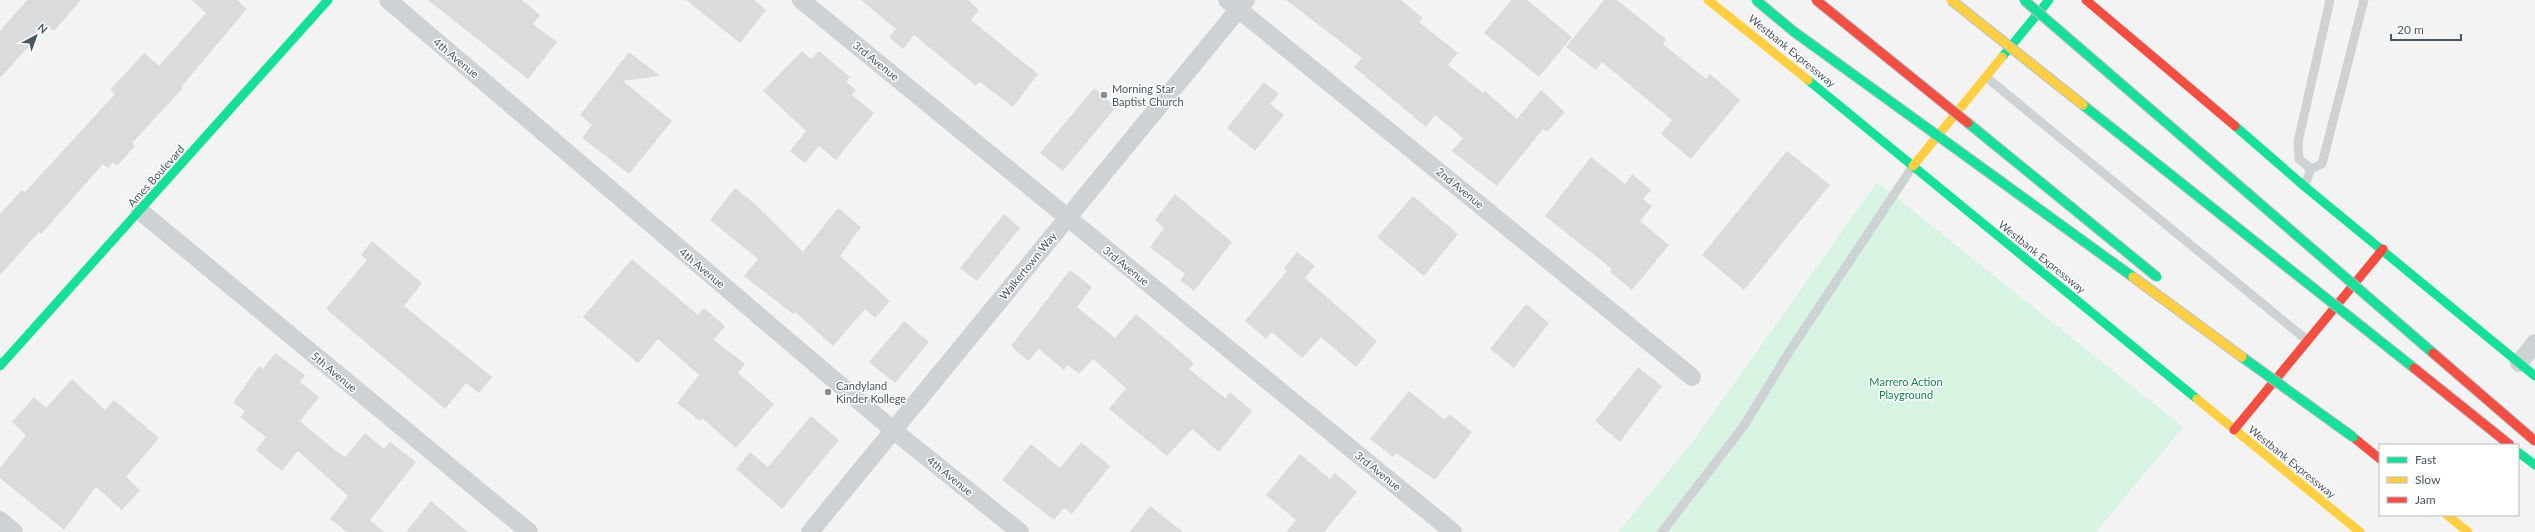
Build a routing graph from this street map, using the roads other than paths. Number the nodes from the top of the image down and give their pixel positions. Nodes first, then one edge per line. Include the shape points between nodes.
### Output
1 (328, 0) edge
2 (388, 0) edge
3 (801, 0) edge
4 (1708, 0) edge
5 (1756, 0) edge
6 (1816, 0) edge
7 (1951, 0) edge
8 (2024, 0) edge
9 (2049, 0) edge
10 (2086, 0) edge
11 (2330, 0) edge
12 (2364, 0) edge
13 (1237, 3) edge
14 (1986, 77) junction
15 (1913, 166) junction
16 (2311, 169) junction
17 (2304, 186) junction
18 (140, 212) junction
19 (1067, 218) junction
20 (2383, 249) junction
21 (2163, 282) dead end
22 (2218, 327) dead end
23 (2308, 341) junction
24 (2535, 343) edge
25 (2519, 363) junction
26 (0, 366) edge
27 (2535, 376) edge
28 (1692, 377) dead end
29 (893, 430) junction
30 (2234, 430) junction
31 (2353, 437) junction
32 (2535, 441) edge
33 (2509, 444) edge
34 (2519, 453) edge
35 (2379, 458) edge
36 (2535, 465) edge
37 (2448, 516) edge
38 (0, 520) edge
39 (14, 532) edge
40 (529, 532) edge
41 (810, 532) edge
42 (1020, 532) edge
43 (1452, 532) edge
44 (1662, 532) edge
45 (2360, 532) edge
46 (2468, 532) edge

1 - 18 main road, Ames Boulevard
2 - 29 street, 4th Avenue
3 - 19 street, 3rd Avenue
4 - 15 main road, Westbank Expressway
5 - 31 main road, bridge via 1793,31
6 - 21 main road, bridge
7 - 33 main road, bridge
8 - 32 main road, bridge
9 - 14 main road
10 - 17 main road
11 - 16 lane via 2298,142 2299,159
12 - 16 lane via 2322,164
13 - 19 street, Walkertown Way
13 - 28 street, 2nd Avenue
14 - 15 main road
14 - 23 lane
15 - 30 main road, Westbank Expressway
15 - 44 lane via 1742,427
16 - 17 lane
17 - 20 main road
18 - 26 main road, Ames Boulevard
18 - 40 street, 5th Avenue
19 - 29 street, Walkertown Way
19 - 43 street, 3rd Avenue
20 - 23 main road
20 - 25 main road
22 - 31 main road, bridge
23 - 30 main road
24 - 25 street
25 - 27 main road
29 - 41 street, Walkertown Way
29 - 42 street, 4th Avenue
30 - 45 main road, Westbank Expressway
31 - 35 main road
34 - 36 main road
37 - 46 main road
38 - 39 street

